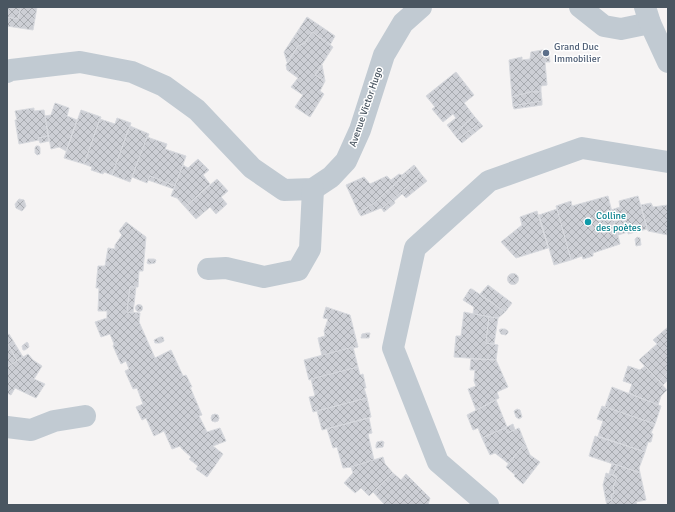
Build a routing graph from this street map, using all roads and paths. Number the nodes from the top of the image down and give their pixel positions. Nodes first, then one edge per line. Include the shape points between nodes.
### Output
1 (421, 7) edge
2 (580, 7) edge
3 (648, 15) edge
4 (668, 62) edge
5 (7, 72) edge
6 (668, 162) edge
7 (312, 189) junction
8 (208, 269) dead end
9 (85, 416) dead end
10 (7, 427) edge
11 (488, 505) edge

1 - 7 street, Avenue Victor Hugo via 403,23 384,55 360,130 346,161 331,176
2 - 3 street via 604,26 621,29
3 - 4 street
5 - 7 street via 80,62 132,72 164,86 197,110 252,168 284,190
6 - 11 street via 582,148 489,181 415,248 393,348 438,462
7 - 8 street via 310,249 298,270 264,277 226,268
9 - 10 street via 54,421 31,430

